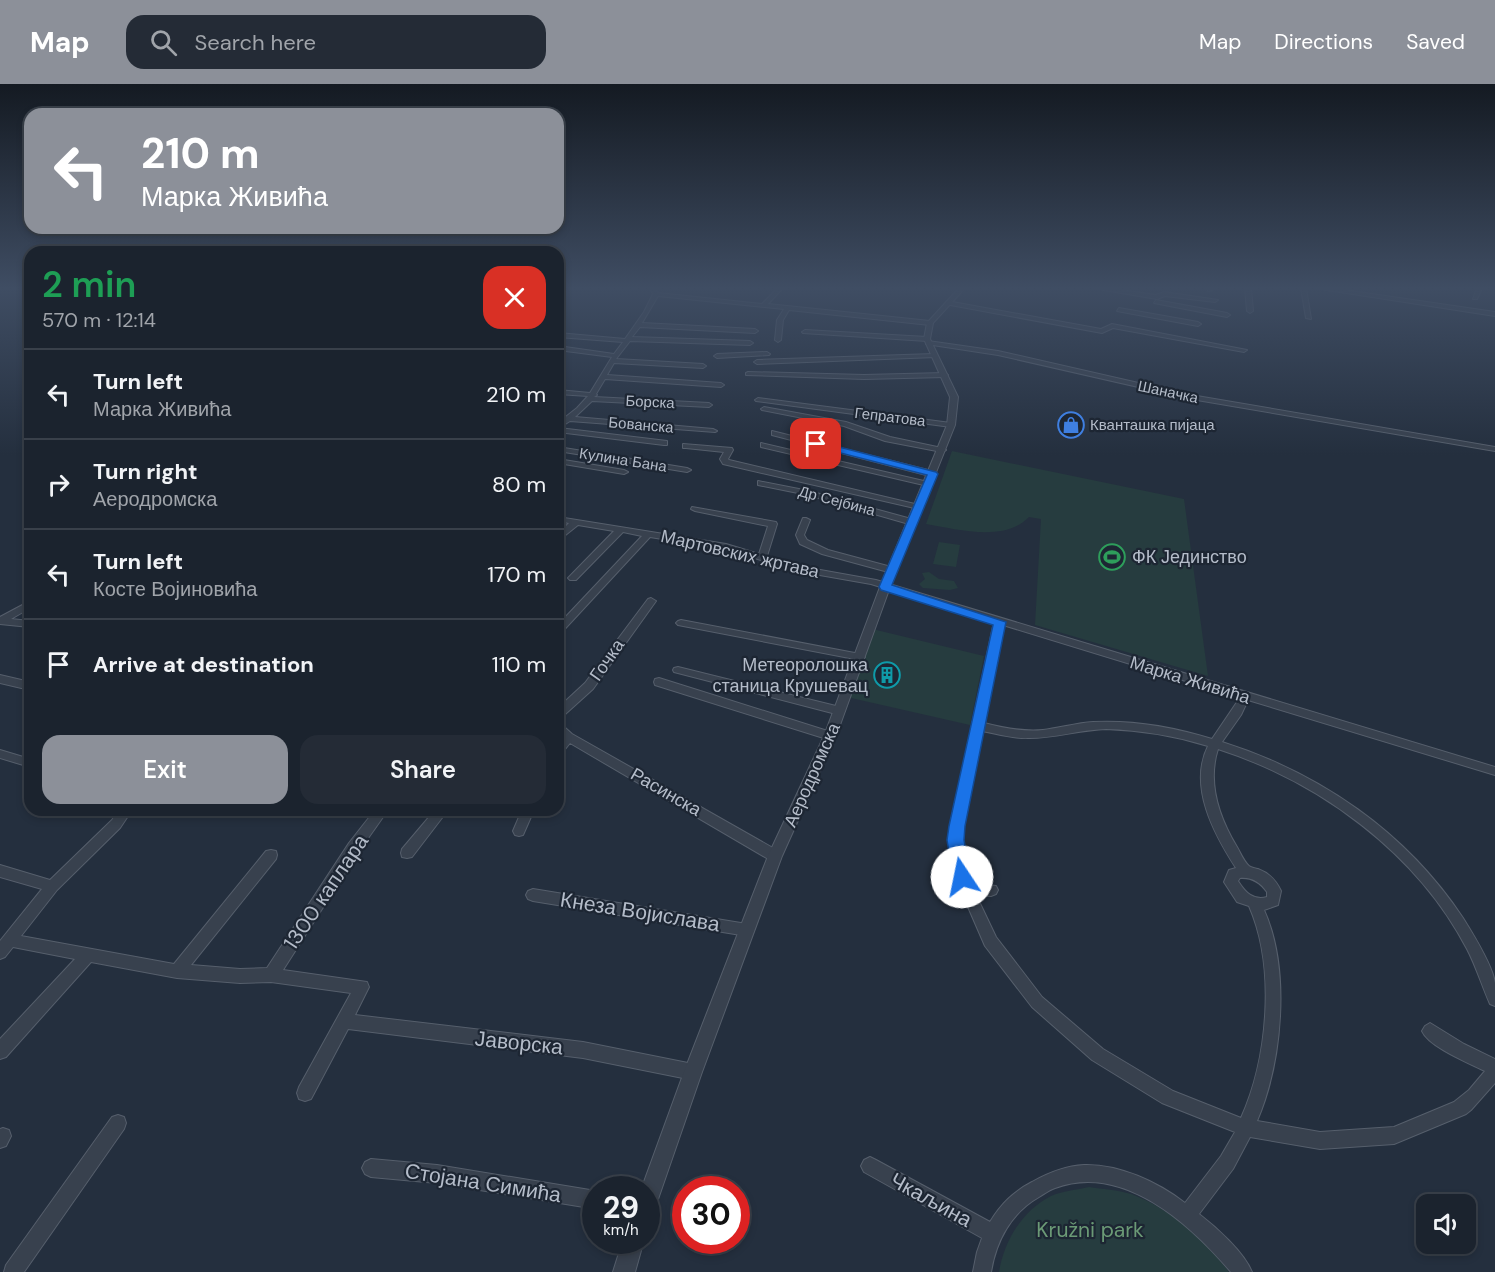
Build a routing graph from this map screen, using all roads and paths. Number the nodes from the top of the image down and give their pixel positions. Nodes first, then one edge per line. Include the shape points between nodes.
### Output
1 (625, 343) edge
2 (929, 343) edge
3 (941, 343) edge
4 (1208, 343) edge
5 (564, 349) edge
6 (1244, 350) dead end
7 (717, 356) dead end
8 (934, 356) junction
9 (614, 358) junction
10 (774, 361) junction
11 (757, 362) dead end
12 (703, 366) dead end
13 (748, 374) dead end
14 (945, 375) junction
15 (604, 377) junction
16 (721, 385) dead end
17 (564, 393) edge
18 (593, 398) junction
19 (758, 400) dead end
20 (709, 405) dead end
21 (764, 409) dead end
22 (569, 419) junction
23 (564, 422) edge
24 (951, 425) junction
25 (713, 430) dead end
26 (564, 431) edge
27 (775, 433) dead end
28 (664, 443) dead end
29 (686, 446) dead end
30 (765, 446) dead end
31 (1495, 449) edge
32 (564, 450) edge
33 (942, 450) junction
34 (564, 462) edge
35 (687, 470) dead end
36 (624, 472) dead end
37 (933, 474) junction
38 (761, 483) dead end
39 (928, 484) junction
40 (919, 507) junction
41 (695, 510) dead end
42 (564, 520) edge
43 (806, 520) dead end
44 (576, 522) junction
45 (912, 522) junction
46 (621, 529) junction
47 (564, 533) edge
48 (648, 534) junction
49 (762, 557) junction
50 (892, 570) junction
51 (573, 578) dead end
52 (885, 587) junction
53 (651, 601) dead end
54 (24, 607) edge
55 (0, 621) edge
56 (681, 622) dead end
57 (999, 622) junction
58 (24, 623) edge
59 (564, 625) edge
60 (860, 657) junction
61 (678, 670) dead end
62 (0, 679) edge
63 (659, 682) dead end
64 (24, 685) edge
65 (1244, 696) junction
66 (564, 709) edge
67 (840, 711) junction
68 (978, 726) junction
69 (564, 733) edge
70 (830, 736) junction
71 (568, 737) junction
72 (564, 742) edge
73 (1215, 742) junction
74 (0, 754) edge
75 (24, 761) edge
76 (1495, 771) edge
77 (122, 816) edge
78 (377, 816) edge
79 (437, 816) edge
80 (525, 816) edge
81 (519, 831) dead end
82 (407, 853) dead end
83 (271, 855) dead end
84 (775, 856) junction
85 (0, 871) edge
86 (1245, 871) junction
87 (52, 886) junction
88 (942, 886) dead end
89 (966, 889) junction
90 (991, 890) dead end
91 (533, 895) dead end
92 (1255, 904) junction
93 (747, 930) junction
94 (5, 946) edge
95 (90, 954) junction
96 (177, 971) junction
97 (271, 975) junction
98 (1495, 999) edge
99 (344, 1021) junction
100 (1430, 1031) dead end
101 (0, 1051) edge
102 (1495, 1069) edge
103 (693, 1072) junction
104 (305, 1093) dead end
105 (118, 1123) dead end
106 (1246, 1127) junction
107 (870, 1166) dead end
108 (371, 1168) dead end
109 (656, 1176) edge
110 (582, 1198) edge
111 (1188, 1214) junction
112 (993, 1234) junction
113 (630, 1254) edge
114 (13, 1272) edge
115 (624, 1272) edge
116 (982, 1272) edge
117 (1243, 1272) edge

1 - 9 street
2 - 8 street, Аеродромска
3 - 31 street, Шаначка via 1165,392
4 - 6 street
5 - 9 street
7 - 10 street via 767,354
8 - 10 street
8 - 14 street, Аеродромска
9 - 12 street
9 - 15 street
10 - 11 street
13 - 14 street
14 - 24 street, Аеродромска via 954,397
15 - 16 street
15 - 18 street
17 - 18 street, Борска
18 - 20 street, Борска
18 - 22 street
19 - 24 street, Гепратова
21 - 33 street via 846,424 888,439
22 - 23 street
22 - 25 street, Бованска
24 - 33 street, Аеродромска
26 - 28 street
27 - 37 street
29 - 40 street via 729,450 726,462
30 - 39 street
32 - 35 street, Кулина Бана
33 - 37 street, Аеродромска
34 - 36 street
37 - 39 street, Аеродромска
38 - 45 street, Др Сејбина
39 - 40 street, Аеродромска
40 - 45 street, Аеродромска
41 - 49 street via 774,524
42 - 44 street, Мартовских жртава
43 - 50 street via 800,535 803,542
44 - 46 street, Мартовских жртава
44 - 47 street
45 - 50 street, Аеродромска
46 - 48 street, Мартовских жртава
46 - 51 street
48 - 49 street, Мартовских жртава
48 - 59 street
49 - 52 street, Мартовских жртава
50 - 52 street, Аеродромска
52 - 57 street, Марка Живића
52 - 60 street, Аеродромска
53 - 66 street, Гочка via 589,686
54 - 55 street
55 - 58 street
56 - 60 street
57 - 65 street, Марка Живића
57 - 68 street
60 - 67 street, Аеродромска
61 - 67 street
62 - 64 street
63 - 70 street
65 - 73 street via 1235,717
65 - 76 street, Марка Живића
67 - 70 street, Аеродромска
68 - 73 street via 1037,734 1076,727 1136,727
68 - 89 street via 956,840
69 - 71 street, Расинска
70 - 84 street, Аеродромска
71 - 72 street
71 - 84 street, Расинска
73 - 86 street via 1208,773 1211,808
73 - 98 street via 1314,788 1388,840 1455,916 1478,956
74 - 75 street
77 - 87 street
78 - 97 street, 1300 каплара
79 - 82 street
80 - 81 street
83 - 96 street
84 - 93 street, Аеродромска
85 - 87 street
86 - 92 street via 1234,874 1233,888
86 - 92 street via 1265,879 1274,891 1269,904
87 - 94 street
88 - 89 street
89 - 90 street
89 - 106 street via 988,940 1042,1010 1128,1076 1162,1095
91 - 93 street, Кнеза Војислава
92 - 106 street via 1262,918 1271,965 1273,1034 1268,1066
93 - 103 street, Аеродромска
94 - 95 street
95 - 96 street
95 - 101 street
96 - 97 street
97 - 99 street via 362,987
99 - 103 street, Јаворска via 583,1050
99 - 104 street
100 - 102 street
102 - 106 street via 1462,1107 1433,1122 1390,1135 1341,1141
103 - 109 street, Аеродромска
105 - 114 street
106 - 111 street via 1222,1174
107 - 112 street, Чкаљина
108 - 110 street, Стојана Симића via 437,1173
111 - 112 street via 1156,1192 1122,1179 1090,1174 1059,1177 1032,1188 1014,1203
111 - 117 street via 1220,1242
112 - 116 street
113 - 115 street

